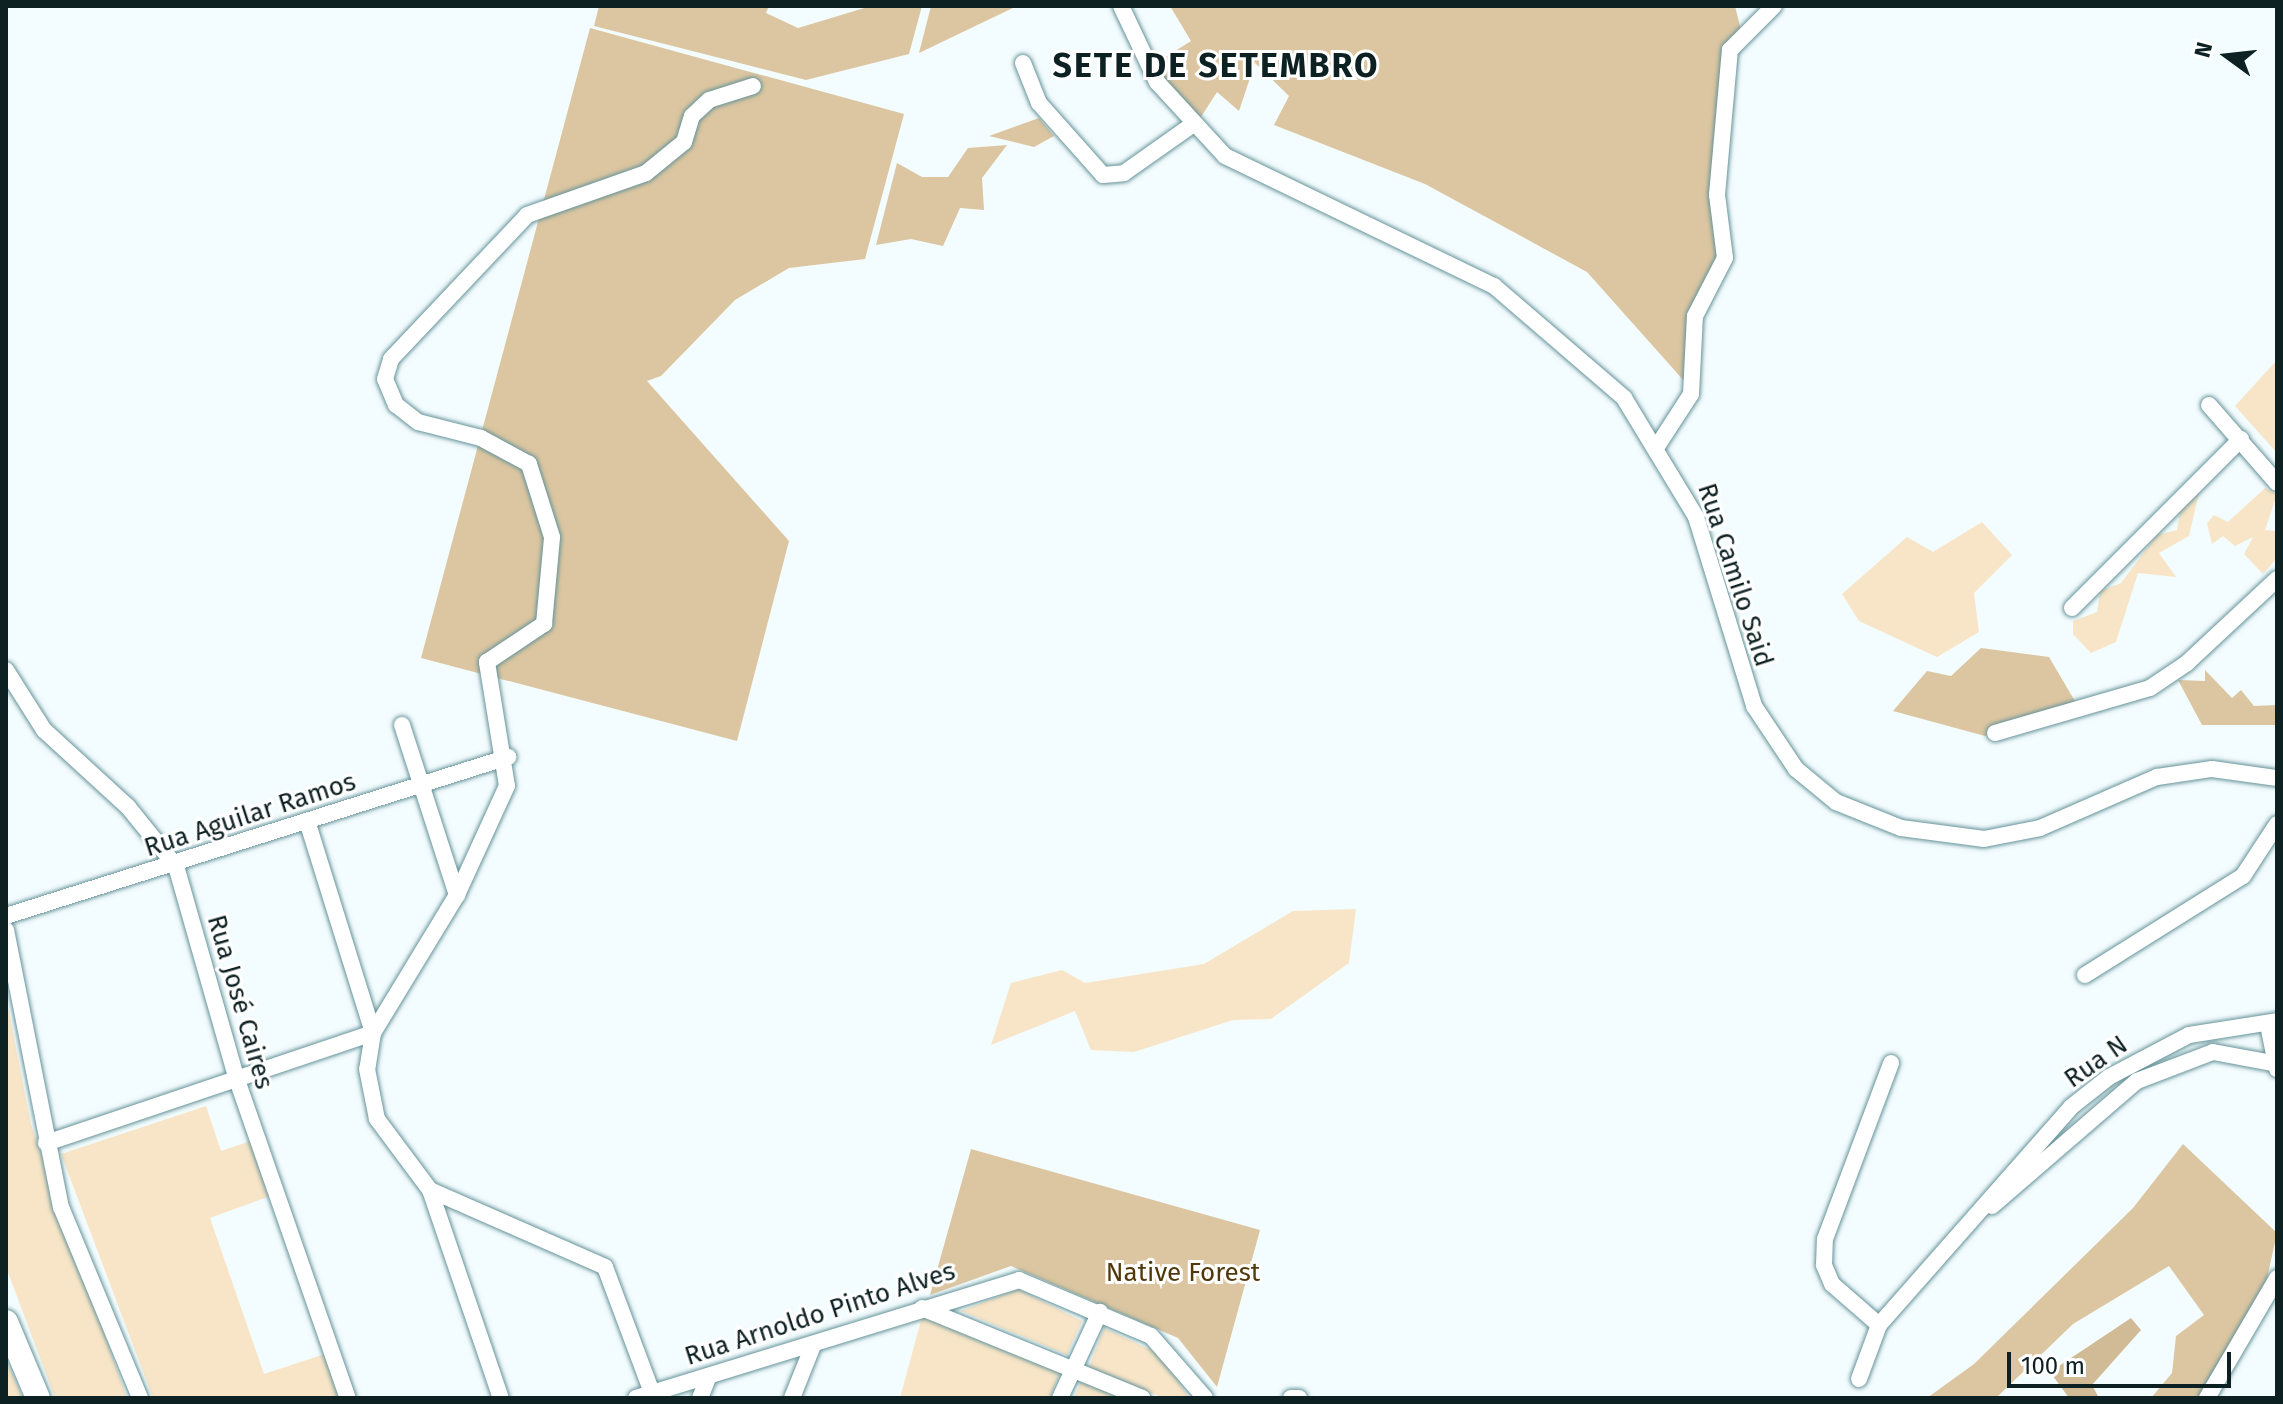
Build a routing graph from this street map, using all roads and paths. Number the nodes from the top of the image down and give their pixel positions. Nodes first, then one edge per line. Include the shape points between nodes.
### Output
1 (1121, 6) edge
2 (1774, 6) edge
3 (1023, 63) dead end
4 (753, 86) dead end
5 (1192, 125) junction
6 (2209, 405) dead end
7 (2241, 439) junction
8 (1658, 445) junction
9 (2277, 483) edge
10 (2277, 579) edge
11 (2072, 608) dead end
12 (6, 670) edge
13 (402, 725) dead end
14 (1995, 733) dead end
15 (508, 757) junction
16 (2277, 778) edge
17 (422, 783) junction
18 (308, 824) junction
19 (2277, 824) edge
20 (176, 866) junction
21 (457, 895) junction
22 (6, 916) edge
23 (6, 930) edge
24 (2085, 975) dead end
25 (2273, 1023) edge
26 (2229, 1027) junction
27 (373, 1033) junction
28 (2230, 1052) junction
29 (1891, 1063) dead end
30 (2275, 1066) edge
31 (237, 1080) junction
32 (2091, 1092) junction
33 (2104, 1106) junction
34 (46, 1143) junction
35 (430, 1190) junction
36 (1985, 1212) junction
37 (2277, 1278) edge
38 (922, 1308) junction
39 (1100, 1312) junction
40 (6, 1322) edge
41 (1879, 1325) junction
42 (812, 1348) junction
43 (1072, 1370) junction
44 (709, 1376) junction
45 (1859, 1379) dead end
46 (647, 1396) edge
47 (38, 1398) edge
48 (140, 1398) edge
49 (348, 1398) edge
50 (501, 1398) edge
51 (700, 1398) edge
52 (792, 1398) edge
53 (1060, 1398) edge
54 (1142, 1398) edge
55 (1205, 1398) edge
56 (1291, 1398) edge
57 (1299, 1398) edge
58 (2207, 1398) edge

1 - 5 street, Rua Camilo Said via 1141,57
2 - 8 street via 1730,50 1717,195 1725,258 1695,316 1691,394
3 - 5 street via 1039,103 1103,175 1124,173
4 - 15 street via 709,100 692,116 684,142 646,173 527,215 391,359 385,379 396,405 418,422 517,455 534,476 552,537 545,619 493,651 485,676
5 - 8 street, Rua Camilo Said via 1273,184 1494,286 1598,370
6 - 7 street
7 - 9 street
7 - 11 street
8 - 16 street, Rua Camilo Said via 1696,517 1754,706 1796,769 1836,802 1901,828 1984,839 2040,828 2157,777 2212,769
10 - 14 street via 2197,655 2150,688
12 - 20 street, Rua José Caires via 44,730 128,807
13 - 17 street
15 - 17 street, Rua Aguilar Ramos
15 - 21 street via 507,786
17 - 18 street, Rua Aguilar Ramos
17 - 21 street
18 - 20 street, Rua Aguilar Ramos
18 - 27 street
19 - 24 street via 2243,876
20 - 22 street, Rua Aguilar Ramos
20 - 31 street, Rua José Caires
21 - 27 street
23 - 34 street
25 - 26 street, Rua N
25 - 30 street
26 - 28 street
26 - 32 street, Rua N via 2169,1044
27 - 31 street
27 - 35 street via 367,1069 377,1119
28 - 30 street
28 - 33 street, Rua N via 2137,1081
29 - 41 street via 1825,1239 1824,1265 1832,1284
31 - 34 street
31 - 49 street, Rua José Caires
32 - 33 street
32 - 36 street, Rua N via 2037,1141
33 - 36 street, Rua N
34 - 48 street via 61,1207
35 - 46 street via 605,1267
35 - 50 street
36 - 41 street, Rua N
37 - 58 street
38 - 39 street, Rua Arnoldo Pinto Alves via 1019,1280
38 - 42 street, Rua Arnoldo Pinto Alves
38 - 43 street
39 - 43 street
39 - 55 street via 1172,1352
40 - 47 main road
41 - 45 street, Rua N
42 - 44 street, Rua Arnoldo Pinto Alves
42 - 52 street
43 - 53 street
43 - 54 street
44 - 46 street, Rua Arnoldo Pinto Alves
44 - 51 street
56 - 57 street

